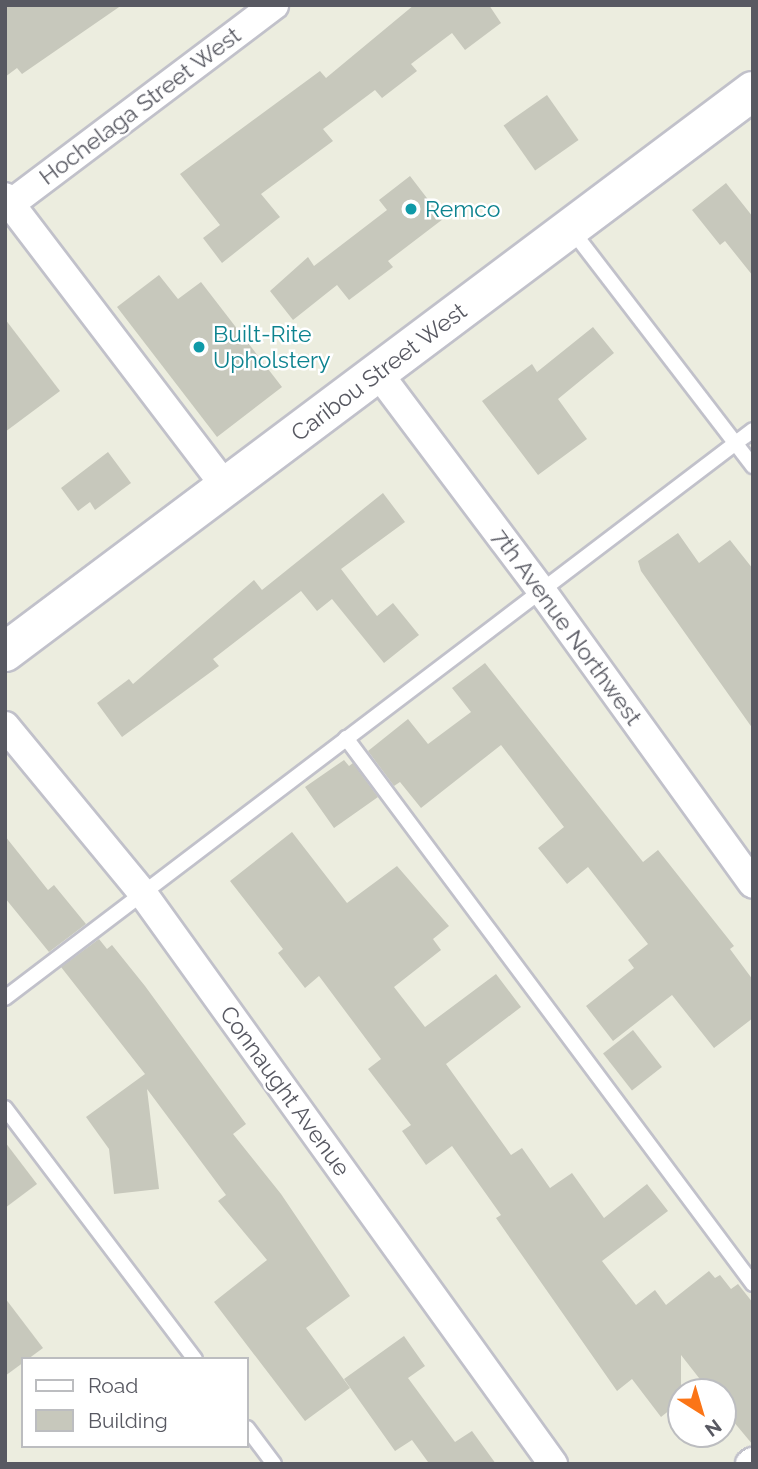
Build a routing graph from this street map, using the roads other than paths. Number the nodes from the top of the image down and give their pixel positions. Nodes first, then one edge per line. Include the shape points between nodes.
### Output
1 (274, 5) edge
2 (753, 91) edge
3 (7, 203) edge
4 (570, 228) junction
5 (378, 373) junction
6 (753, 429) edge
7 (735, 442) junction
8 (753, 466) edge
9 (226, 487) junction
10 (541, 590) junction
11 (5, 652) edge
12 (5, 726) edge
13 (346, 738) junction
14 (753, 884) edge
15 (141, 891) junction
16 (5, 998) edge
17 (5, 1108) edge
18 (753, 1284) edge
19 (193, 1357) edge
20 (248, 1429) edge
21 (274, 1464) edge
22 (553, 1464) edge

1 - 3 street, Hochelaga Street West
2 - 4 street, Caribou Street West
3 - 9 street
4 - 5 street, Caribou Street West
4 - 7 lane
5 - 9 street, Caribou Street West
5 - 10 street, 7th Avenue Northwest
6 - 7 lane
7 - 8 lane
7 - 10 lane
9 - 11 street, Caribou Street West
10 - 13 lane
10 - 14 street, 7th Avenue Northwest
12 - 15 street, Connaught Avenue
13 - 15 lane
13 - 18 lane
15 - 16 lane
15 - 22 street, Connaught Avenue
17 - 19 lane
20 - 21 lane

